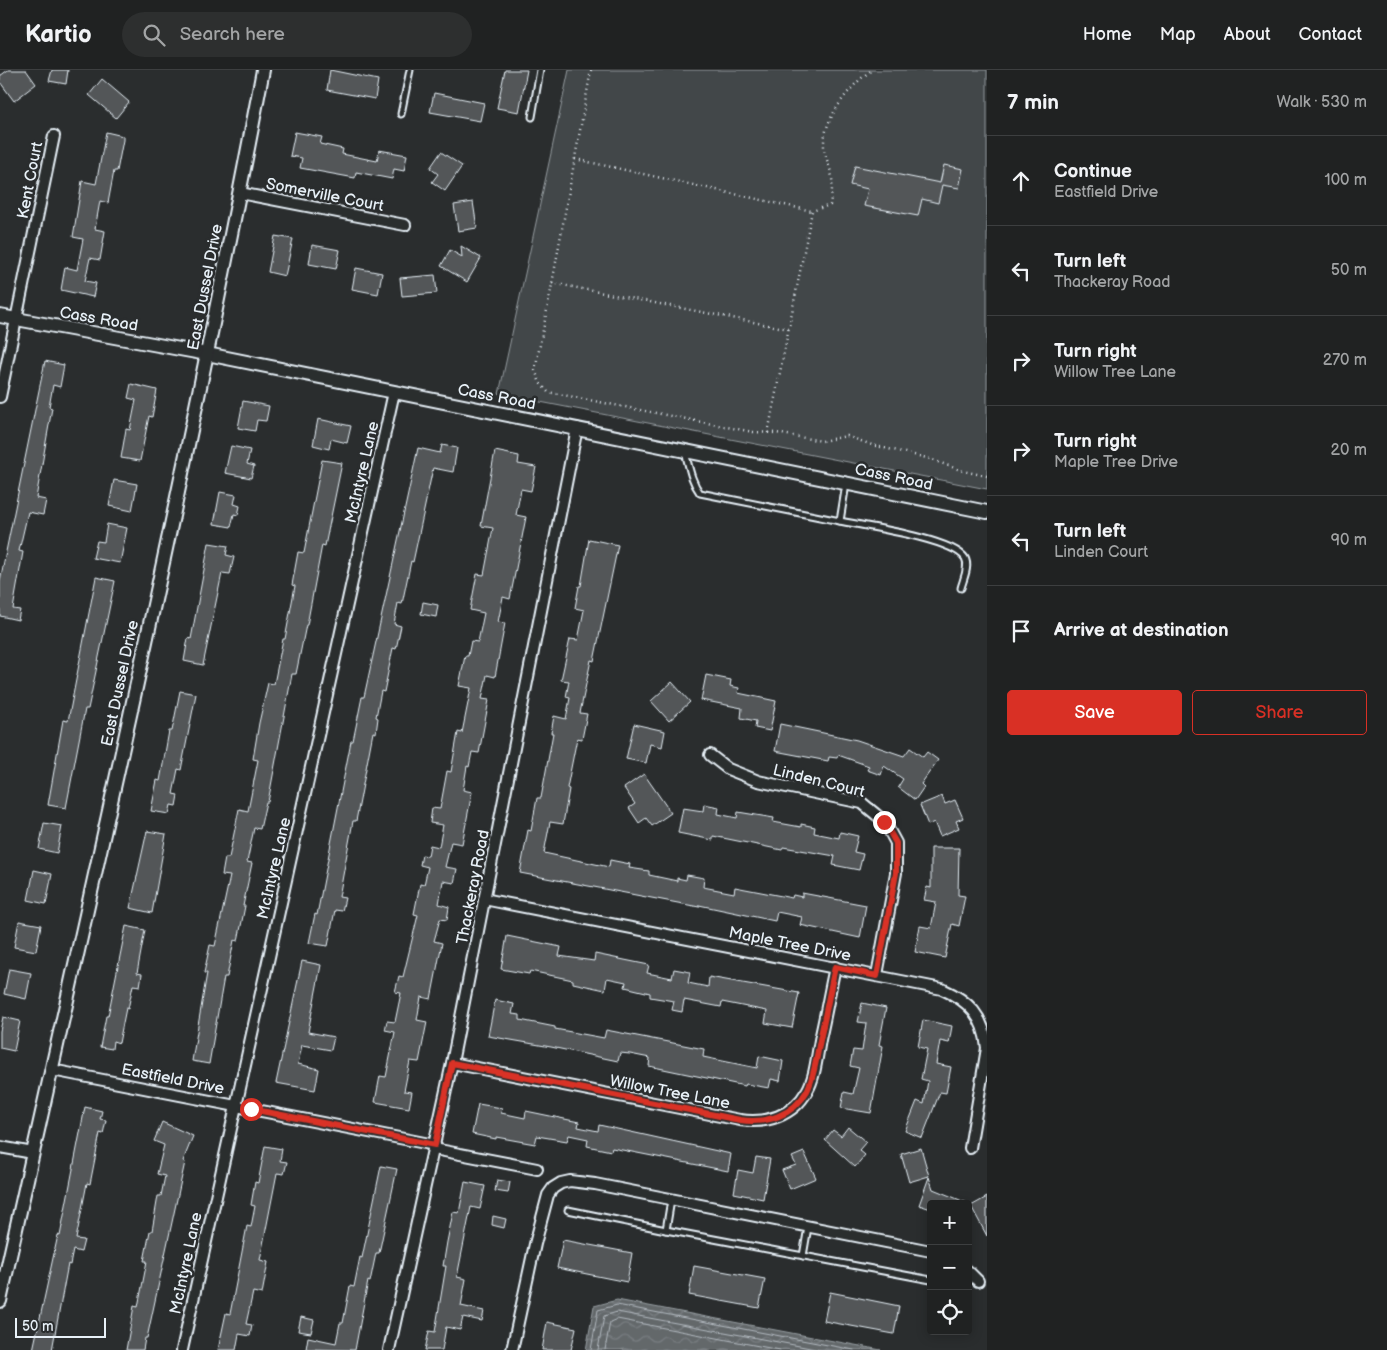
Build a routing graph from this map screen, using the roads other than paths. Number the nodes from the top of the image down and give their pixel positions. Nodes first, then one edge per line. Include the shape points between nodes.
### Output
1 (263, 70) edge
2 (410, 70) edge
3 (540, 70) edge
4 (401, 114) dead end
5 (532, 117) dead end
6 (54, 136) dead end
7 (240, 193) junction
8 (405, 225) dead end
9 (0, 316) edge
10 (16, 319) junction
11 (208, 354) junction
12 (394, 392) junction
13 (0, 397) edge
14 (577, 428) junction
15 (684, 451) junction
16 (846, 483) junction
17 (987, 512) edge
18 (840, 521) junction
19 (961, 588) dead end
20 (710, 754) dead end
21 (484, 899) junction
22 (835, 967) junction
23 (877, 976) junction
24 (983, 1016) edge
25 (452, 1063) junction
26 (52, 1070) junction
27 (236, 1106) junction
28 (0, 1147) edge
29 (434, 1147) junction
30 (970, 1148) dead end
31 (33, 1153) junction
32 (537, 1169) dead end
33 (670, 1200) junction
34 (568, 1210) dead end
35 (808, 1227) junction
36 (666, 1230) junction
37 (927, 1250) edge
38 (803, 1256) junction
39 (927, 1279) edge
40 (0, 1301) edge
41 (182, 1350) edge
42 (389, 1350) edge
43 (512, 1350) edge

1 - 7 street, East Dussel Drive
2 - 4 lane
3 - 5 lane
6 - 10 street, Kent Court
7 - 8 street, Somerville Court
7 - 11 street, East Dussel Drive
9 - 10 street, Cass Road
10 - 11 street, Cass Road
10 - 13 street, Kent Court
11 - 12 street, Cass Road
11 - 26 street, East Dussel Drive
12 - 14 street, Cass Road
12 - 27 street, McIntyre Lane
14 - 15 street, Cass Road
14 - 21 street, Thackeray Road
15 - 16 street, Cass Road
15 - 18 lane via 700,493
16 - 17 street, Cass Road
16 - 18 lane
18 - 19 lane via 926,539 958,552 967,564
20 - 23 street, Linden Court via 728,769 758,780 862,803 884,822 896,843 896,873
21 - 22 street, Maple Tree Drive
21 - 25 street, Thackeray Road
22 - 23 street, Maple Tree Drive
22 - 25 street, Willow Tree Lane via 807,1091 783,1114 766,1121 740,1120
23 - 24 street, Maple Tree Drive via 942,989
24 - 30 street, Maple Tree Drive via 987,1048
25 - 29 street, Thackeray Road
26 - 27 street, Eastfield Drive
26 - 31 street, East Dussel Drive
27 - 29 street, Eastfield Drive
27 - 41 street, McIntyre Lane
28 - 31 street
29 - 32 street, Eastfield Drive
29 - 42 street, Thackeray Road
31 - 40 street, East Dussel Drive
33 - 35 street
33 - 36 lane
33 - 43 street via 570,1181 553,1188 548,1195 535,1244
34 - 36 lane
35 - 37 street
35 - 38 lane
36 - 38 lane
38 - 39 lane

